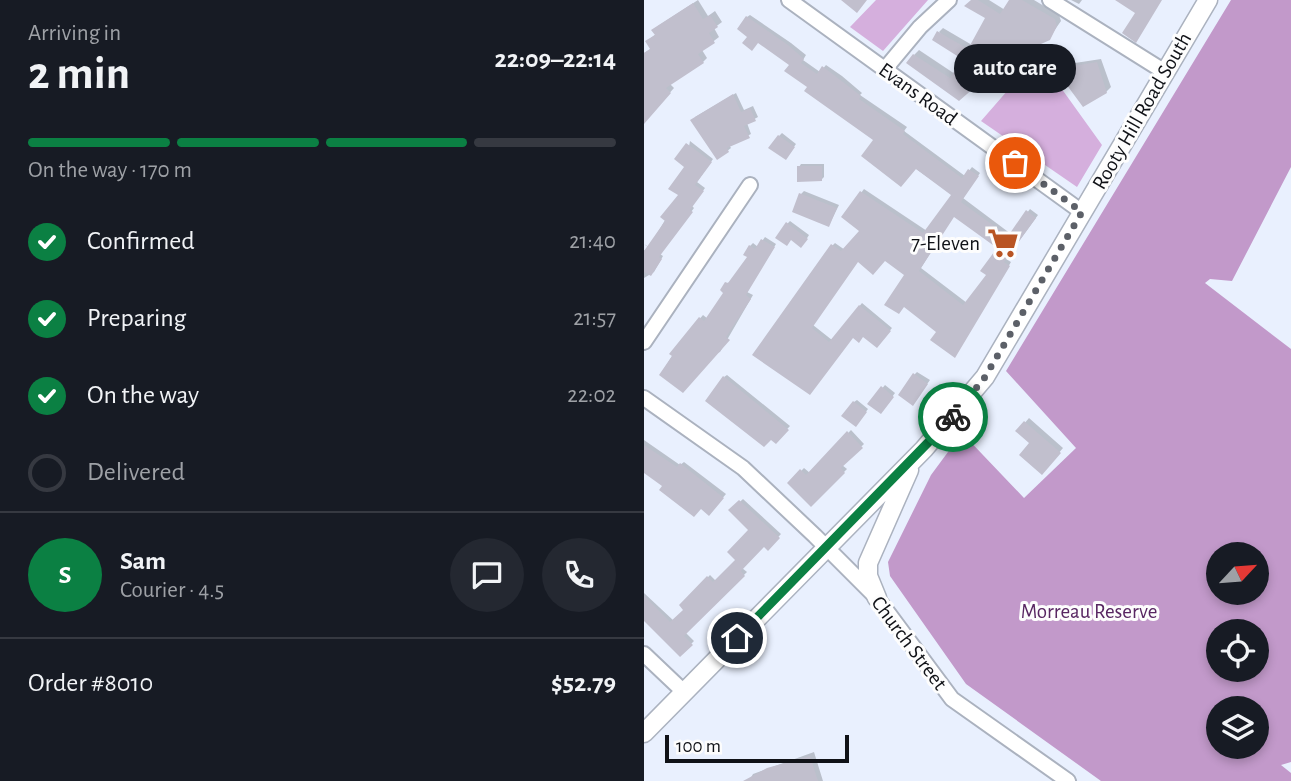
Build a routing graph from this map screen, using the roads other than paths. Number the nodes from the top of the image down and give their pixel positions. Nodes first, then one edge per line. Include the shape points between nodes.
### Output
1 (789, 0) edge
2 (948, 0) edge
3 (1050, 0) edge
4 (1208, 0) edge
5 (886, 69) junction
6 (1165, 72) junction
7 (750, 186) dead end
8 (1082, 212) junction
9 (644, 342) edge
10 (644, 398) edge
11 (913, 460) junction
12 (825, 548) junction
13 (877, 598) junction
14 (644, 654) edge
15 (684, 692) junction
16 (644, 733) edge
17 (1068, 781) edge

1 - 5 street, Evans Road
2 - 5 street
3 - 6 street
4 - 6 main road, Rooty Hill Road South
5 - 8 street, Evans Road
6 - 8 main road, Rooty Hill Road South
7 - 9 street
8 - 11 main road, Rooty Hill Road South via 985,377
10 - 12 street, Church Street via 743,468
11 - 12 main road, Rooty Hill Road South
11 - 13 main road via 868,563
12 - 13 street, Church Street
12 - 15 main road, Rooty Hill Road South
13 - 17 street, Church Street via 952,699
14 - 15 street
15 - 16 main road, Rooty Hill Road South

